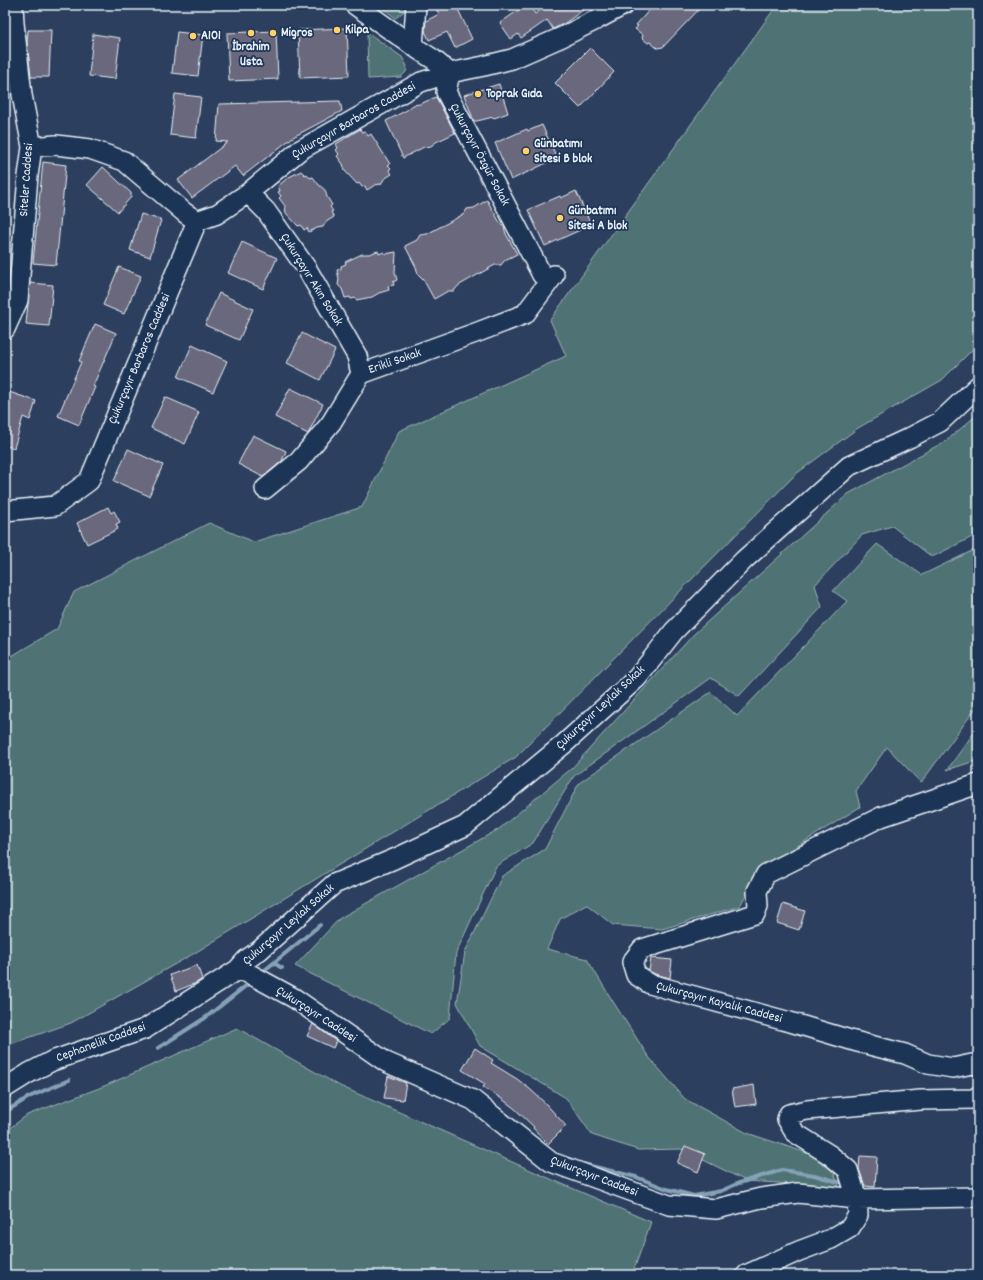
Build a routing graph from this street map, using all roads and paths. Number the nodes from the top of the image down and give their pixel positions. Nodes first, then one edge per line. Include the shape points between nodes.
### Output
1 (14, 5) edge
2 (355, 5) edge
3 (416, 5) edge
4 (624, 5) edge
5 (413, 46) junction
6 (450, 73) junction
7 (32, 147) junction
8 (248, 192) junction
9 (197, 221) junction
10 (548, 275) joint
11 (5, 329) edge
12 (361, 374) junction
13 (978, 386) edge
14 (265, 489) dead end
15 (5, 511) edge
16 (978, 784) edge
17 (242, 972) junction
18 (978, 1065) edge
19 (5, 1088) edge
20 (978, 1096) edge
21 (978, 1197) edge
22 (857, 1199) junction
23 (746, 1275) edge

1 - 7 street, Siteler Caddesi via 22,95
2 - 5 street
3 - 5 street
4 - 6 street, Çukurçayır Barbaros Caddesi via 583,27 512,58
5 - 6 street
6 - 8 street, Çukurçayır Barbaros Caddesi via 421,82 300,150
6 - 10 street, Çukurçayır Özgür Sokak via 446,92
7 - 9 street via 56,145 90,149 124,161
7 - 11 street, Siteler Caddesi via 18,300
8 - 9 street, Çukurçayır Barbaros Caddesi via 217,214
8 - 12 street, Çukurçayır Akın Sokak via 266,211 307,269 357,356
9 - 15 street, Çukurçayır Barbaros Caddesi via 89,481 55,506
10 - 12 street, Erikli Sokak via 525,314
12 - 14 street, Erikli Sokak via 331,423 299,461
13 - 17 street, Çukurçayır Leylak Sokak via 940,422 849,466 744,560 674,631 636,678 564,744 465,826 334,884 246,960
16 - 18 street, Çukurçayır Kayalık Caddesi via 881,818 766,874 757,891 758,906 755,914 642,949 632,962 636,975 650,984 905,1054 928,1064 952,1068
17 - 19 street, Cephanelik Caddesi via 145,1029 52,1061
17 - 22 street, Çukurçayır Caddesi via 294,998 386,1062 473,1100 551,1162 566,1168 669,1205 716,1209 761,1198 798,1193
20 - 22 street via 974,1099 913,1100 789,1114 787,1119 795,1133 848,1170
21 - 22 street, Çukurçayır Caddesi
22 - 23 street via 858,1214 850,1228 831,1239

